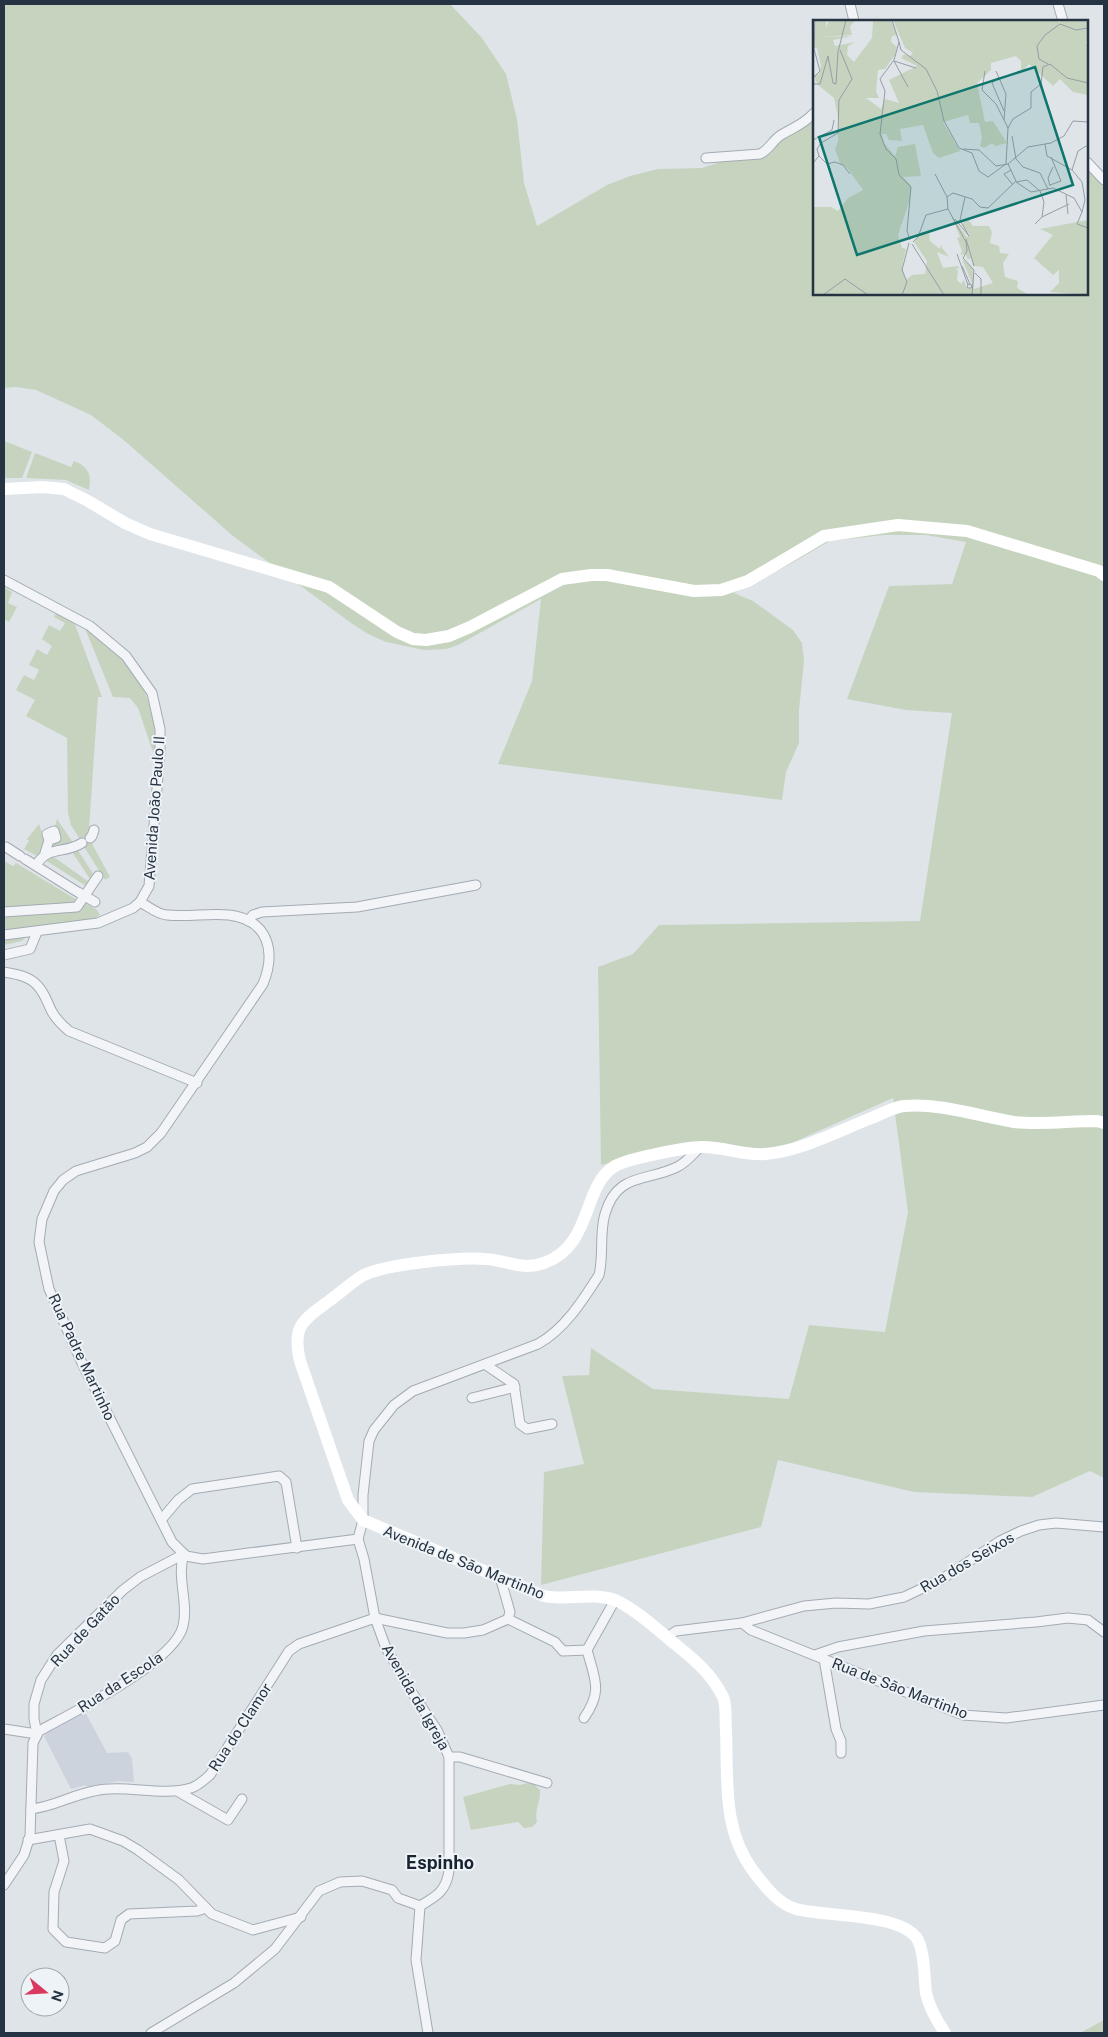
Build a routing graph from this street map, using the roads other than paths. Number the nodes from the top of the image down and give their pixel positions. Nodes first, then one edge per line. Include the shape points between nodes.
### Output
1 (850, 4) edge
2 (1058, 4) edge
3 (854, 20) edge
4 (1063, 20) edge
5 (813, 114) edge
6 (706, 158) dead end
7 (1088, 163) edge
8 (1104, 180) edge
9 (4, 489) edge
10 (1104, 574) edge
11 (4, 580) edge
12 (89, 837) dead end
13 (50, 840) dead end
14 (6, 847) dead end
15 (45, 853) junction
16 (36, 866) junction
17 (98, 876) dead end
18 (476, 885) dead end
19 (79, 893) junction
20 (95, 902) dead end
21 (140, 902) junction
22 (4, 912) edge
23 (248, 921) junction
24 (37, 932) junction
25 (4, 934) edge
26 (4, 955) edge
27 (4, 972) edge
28 (197, 1083) junction
29 (1104, 1123) edge
30 (700, 1147) junction
31 (486, 1365) junction
32 (515, 1387) junction
33 (472, 1398) dead end
34 (552, 1424) dead end
35 (161, 1520) junction
36 (363, 1520) junction
37 (1104, 1527) edge
38 (358, 1539) junction
39 (297, 1548) junction
40 (184, 1554) junction
41 (500, 1577) junction
42 (615, 1600) junction
43 (375, 1618) junction
44 (508, 1619) junction
45 (742, 1623) junction
46 (1104, 1632) edge
47 (667, 1637) junction
48 (587, 1650) junction
49 (815, 1655) junction
50 (824, 1659) junction
51 (1104, 1705) edge
52 (584, 1718) dead end
53 (4, 1729) edge
54 (37, 1734) junction
55 (841, 1754) dead end
56 (449, 1757) junction
57 (547, 1783) dead end
58 (177, 1791) junction
59 (242, 1799) dead end
60 (31, 1809) junction
61 (59, 1835) junction
62 (28, 1840) junction
63 (4, 1886) edge
64 (420, 1906) junction
65 (206, 1908) junction
66 (301, 1917) junction
67 (151, 2033) edge
68 (428, 2033) edge
69 (945, 2033) edge

1 - 3 street
2 - 4 street
5 - 6 street via 805,123 779,136 760,154
7 - 8 street
9 - 10 main road via 64,489 150,534 330,587 397,632 420,639 449,636 562,579 607,575 694,590 721,590 748,581 824,536 898,525 967,531
11 - 21 street, Avenida João Paulo II via 90,626 126,656 152,693 160,729 160,752 149,886
12 - 15 street via 75,847
13 - 15 street
14 - 16 street
15 - 16 street
16 - 19 street
17 - 19 street
18 - 23 street via 357,907 262,912
19 - 20 street
19 - 22 street via 77,906
21 - 23 street, Rua Padre Martinho via 165,915 228,915
21 - 24 street via 98,923
23 - 28 street, Rua Padre Martinho via 264,934 268,943 268,971 263,984
24 - 25 street
24 - 26 street via 30,949
27 - 28 street via 22,976 36,984 52,1012 69,1031
28 - 35 street, Rua Padre Martinho via 147,1147 76,1171 63,1180 54,1191 42,1219 39,1242 49,1289 82,1363
29 - 30 main road via 1016,1122 944,1108 902,1106 783,1152 761,1155
30 - 31 street via 679,1167 626,1183 617,1192 605,1214 599,1275 582,1300 551,1337
30 - 36 main road via 614,1166 599,1183 582,1227 564,1250 545,1263 523,1267 486,1259 463,1259 380,1269 362,1276 312,1314 299,1328 296,1343 300,1360 348,1500
31 - 32 street
31 - 36 street via 413,1391 394,1405 369,1441
32 - 33 street
32 - 34 street via 520,1424 527,1429
35 - 39 street via 192,1489 279,1476 286,1482
35 - 40 street, Rua Padre Martinho via 172,1542
36 - 38 street
36 - 41 main road, Avenida de São Martinho
37 - 45 street, Rua dos Seixos via 1056,1523 1039,1526 1000,1541 942,1579 904,1597 869,1604 804,1606
38 - 39 street
38 - 43 street, Avenida da Igreja
39 - 40 street via 203,1559
40 - 54 street, Rua de Gatão via 128,1586 57,1655 41,1680 34,1704
40 - 54 street, Rua da Escola via 181,1564 183,1627 171,1646 141,1671
41 - 42 main road, Avenida de São Martinho via 544,1596 594,1596
41 - 44 street via 510,1612
42 - 47 main road, Avenida de São Martinho
42 - 48 street
43 - 44 street via 447,1634 483,1630
43 - 56 street, Avenida da Igreja via 386,1648 438,1730
43 - 58 street, Rua do Clamor via 299,1644 289,1651 210,1775 193,1788
44 - 48 street via 554,1642 563,1651
45 - 47 street via 676,1632
45 - 49 street, Rua de São Martinho via 751,1630
46 - 49 street, Rua de São Martinho via 1088,1620 1068,1618 924,1631 838,1647
47 - 69 main road, Avenida de São Martinho via 701,1665 724,1699 728,1810 738,1846 753,1870 777,1898 795,1909 876,1920 907,1930 916,1938 920,1948 927,1995 937,2022
48 - 52 street via 597,1688 593,1705
49 - 50 street, Rua de São Martinho
50 - 51 street, Rua de São Martinho via 963,1715 1006,1718
50 - 55 street via 836,1729 842,1741
53 - 54 street
54 - 60 street, Rua de Gatão via 33,1744
56 - 57 street via 460,1757
56 - 64 street, Avenida da Igreja via 447,1885 435,1898
58 - 59 street via 228,1820
58 - 60 street, Rua do Clamor via 95,1790 44,1808
60 - 62 street, Rua de Gatão
61 - 62 street
61 - 65 street via 90,1829 122,1841 179,1880
61 - 65 street via 64,1862 54,1892 53,1929 66,1942 105,1948 115,1941 120,1920 129,1914
62 - 63 street, Rua de Gatão via 24,1855
64 - 66 street via 398,1898 392,1890 362,1881 340,1882 319,1891
64 - 68 street via 416,1960
65 - 66 street via 212,1914 253,1930
66 - 67 street via 274,1949 234,1983

